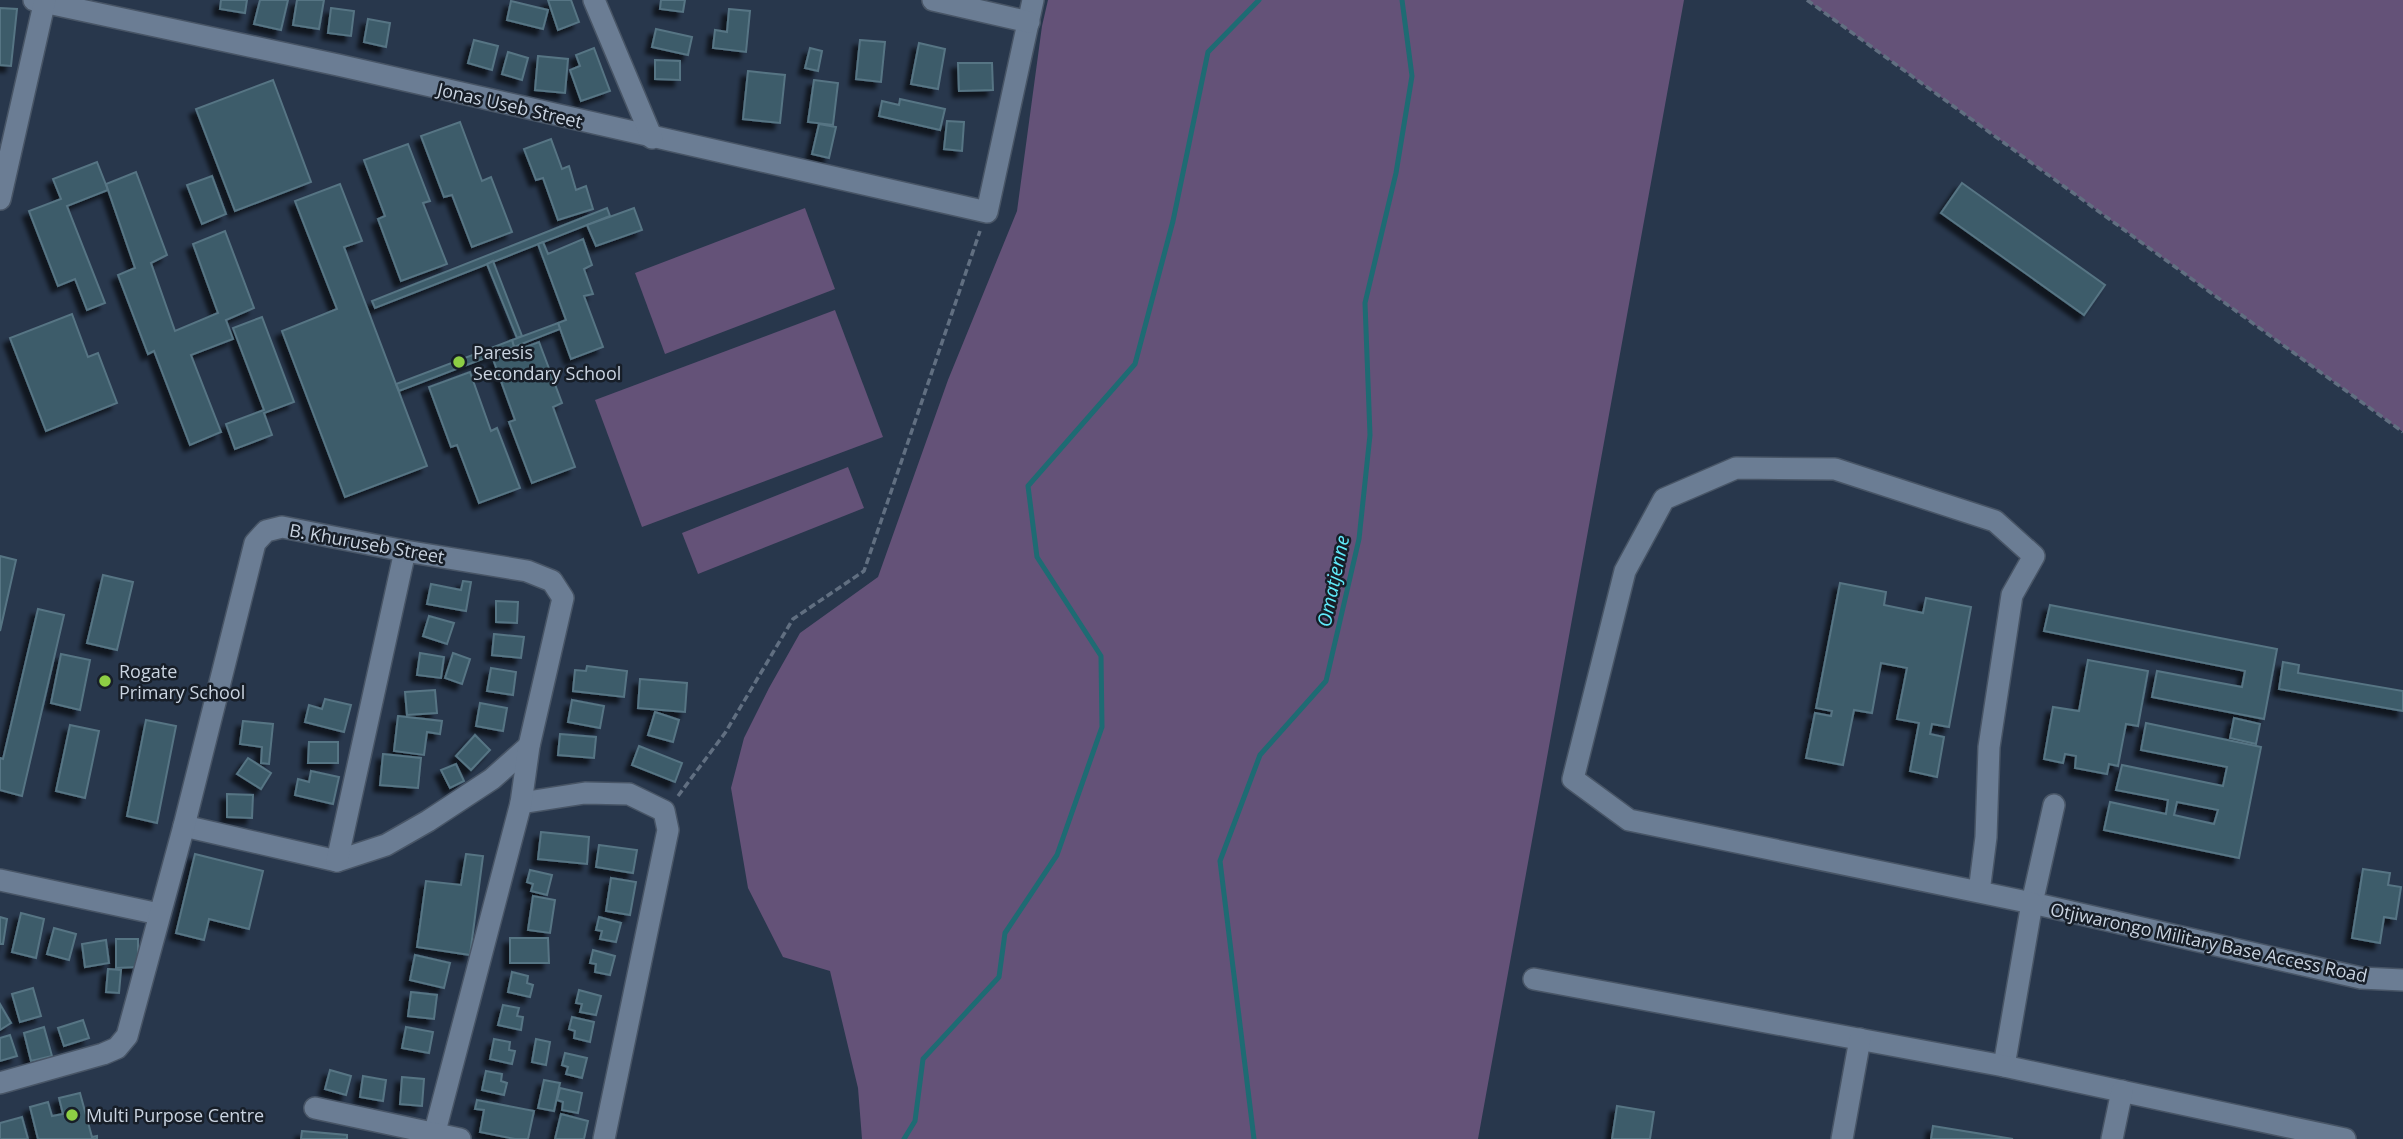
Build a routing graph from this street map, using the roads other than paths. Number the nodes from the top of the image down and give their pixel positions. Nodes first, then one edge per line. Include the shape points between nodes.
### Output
1 (594, 0) edge
2 (933, 0) edge
3 (1033, 0) edge
4 (41, 1) edge
5 (1029, 22) junction
6 (652, 138) junction
7 (6, 146) edge
8 (0, 199) edge
9 (405, 551) junction
10 (529, 746) junction
11 (521, 803) junction
12 (2054, 805) dead end
13 (184, 826) junction
14 (337, 861) junction
15 (0, 880) edge
16 (1979, 892) junction
17 (2032, 903) junction
18 (159, 914) junction
19 (2400, 976) edge
20 (1534, 979) dead end
21 (1860, 1039) junction
22 (2004, 1066) junction
23 (0, 1083) edge
24 (2122, 1091) junction
25 (315, 1108) dead end
26 (434, 1136) edge
27 (460, 1139) edge
28 (604, 1139) edge
29 (1842, 1139) edge
30 (2112, 1139) edge
31 (2346, 1139) edge

1 - 6 street
2 - 5 street
3 - 5 street
4 - 6 street, Jonas Useb Street
4 - 7 street
5 - 6 street, Jonas Useb Street via 987,212
7 - 8 street
9 - 10 street, B. Khuruseb Street via 527,571 552,581 563,598
9 - 13 street, B. Khuruseb Street via 282,527 266,531 255,543
9 - 14 street
10 - 11 street, B. Khuruseb Street
10 - 14 street via 492,779 428,821 386,845
11 - 26 street, B. Khuruseb Street
11 - 28 street via 584,793 629,794 664,811 668,830
12 - 17 street, Otjiwarongo Military Base Access Road
13 - 14 street
13 - 18 street, B. Khuruseb Street
15 - 18 street
16 - 16 street via 1629,820 1573,779 1625,571 1664,499 1736,468 1835,469 1995,521 2034,556 2012,595 1989,747
16 - 17 street
17 - 19 street, Otjiwarongo Military Base Access Road via 2361,978
17 - 22 street
18 - 23 street, B. Khuruseb Street via 127,1036 117,1048
20 - 21 street
21 - 22 street
21 - 29 street
22 - 24 street
24 - 30 street
24 - 31 street
25 - 26 street
26 - 27 street

